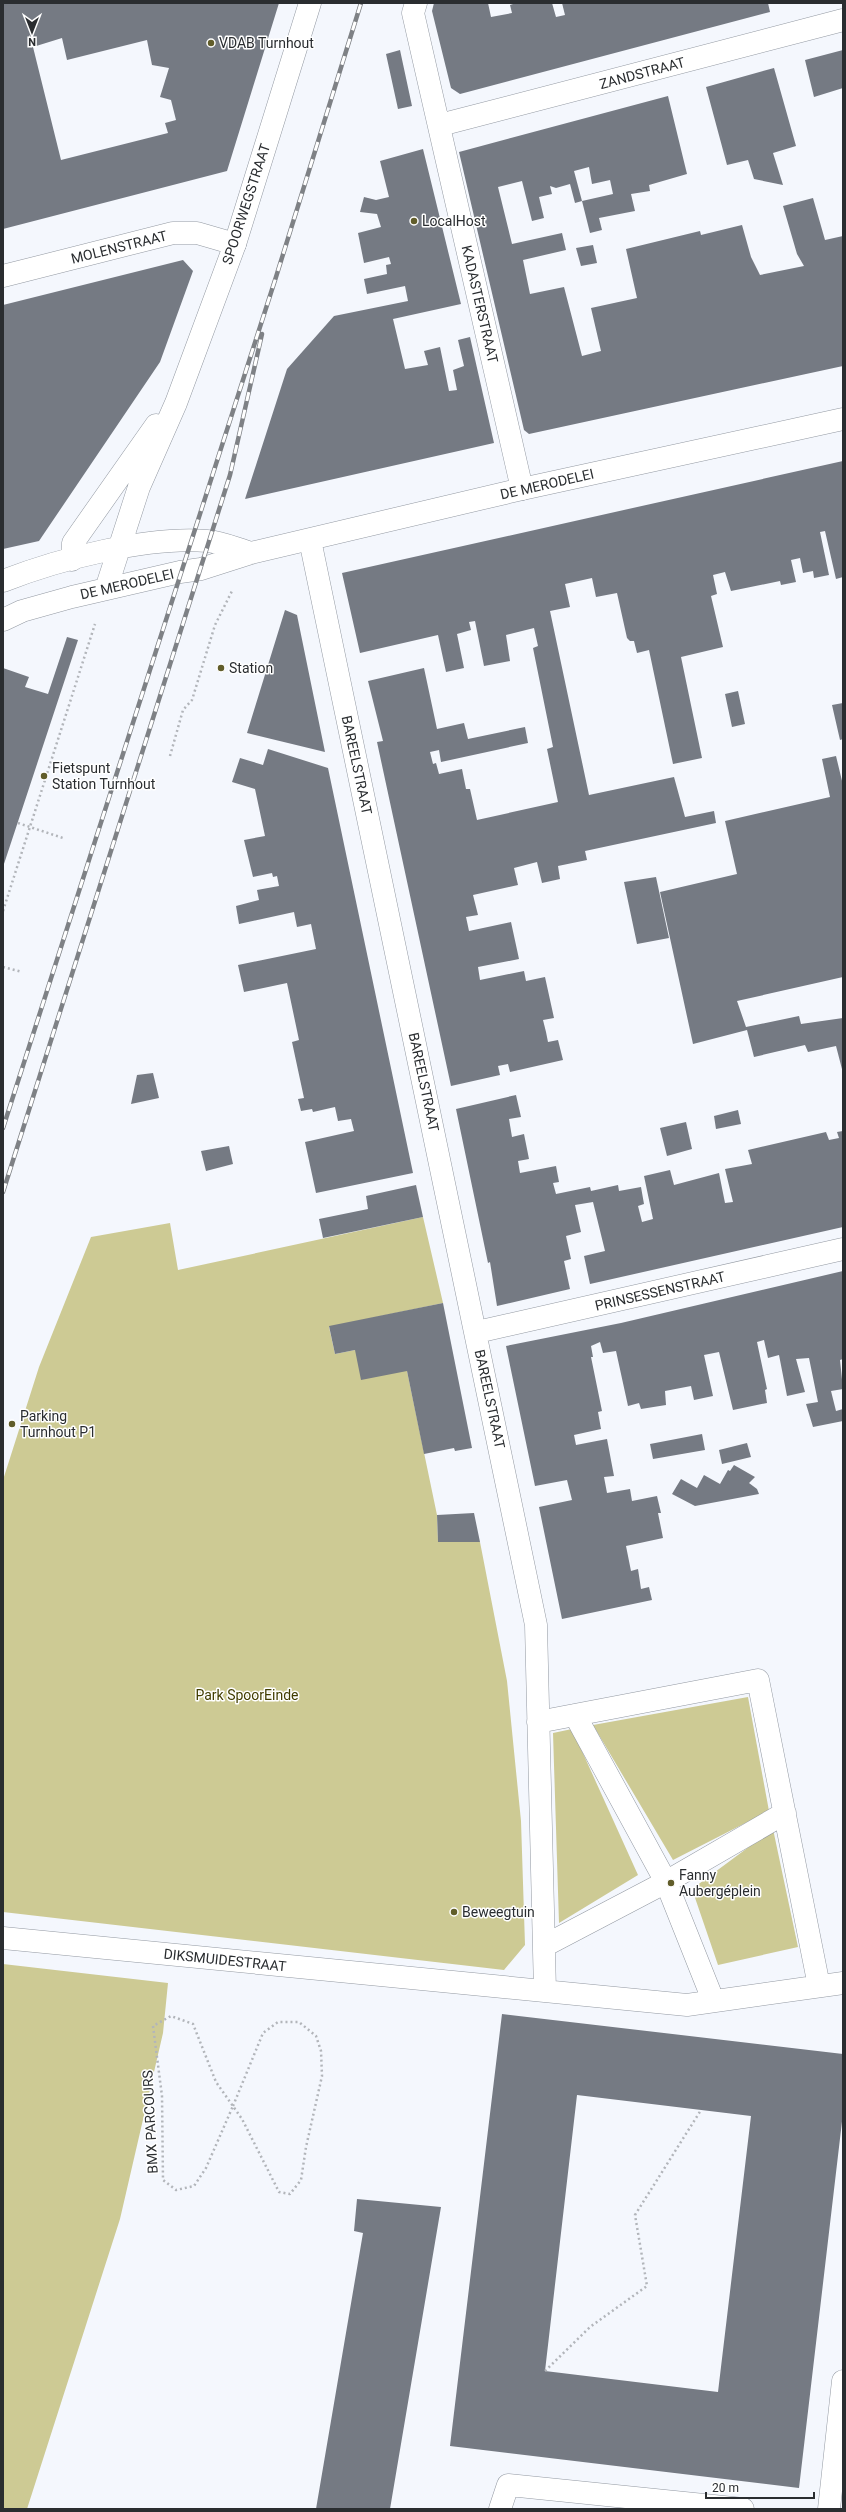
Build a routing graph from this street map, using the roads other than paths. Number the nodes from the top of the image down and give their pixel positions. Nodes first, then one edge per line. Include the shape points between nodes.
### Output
1 (310, 3) edge
2 (416, 3) edge
3 (843, 20) edge
4 (440, 125) junction
5 (235, 244) junction
6 (3, 276) edge
7 (176, 403) junction
8 (843, 419) edge
9 (522, 489) junction
10 (310, 540) junction
11 (119, 547) junction
12 (251, 553) junction
13 (72, 560) junction
14 (3, 581) edge
15 (106, 589) junction
16 (3, 620) edge
17 (843, 1249) edge
18 (476, 1332) junction
19 (575, 1715) junction
20 (538, 1722) junction
21 (785, 1813) junction
22 (666, 1882) junction
23 (3, 1938) edge
24 (544, 1946) junction
25 (843, 1982) edge
26 (819, 1986) junction
27 (545, 1991) junction
28 (713, 2000) junction
29 (843, 2381) edge
30 (842, 2408) edge
31 (500, 2509) edge
32 (743, 2509) edge
33 (829, 2509) edge

1 - 5 street, SPOORWEGSTRAAT
2 - 4 street, KADASTERSTRAAT via 413,12
3 - 4 street, ZANDSTRAAT
4 - 9 street, KADASTERSTRAAT
5 - 6 street, MOLENSTRAAT via 197,233 173,233
5 - 7 street, SPOORWEGSTRAAT
7 - 11 street, SPOORWEGSTRAAT via 139,487
7 - 13 street, SPOORWEGSTRAAT via 155,426 73,543
8 - 9 street, DE MERODELEI
9 - 10 street, DE MERODELEI
10 - 12 street, DE MERODELEI
10 - 18 street, BAREELSTRAAT
11 - 12 street, DE MERODELEI via 190,540 209,541
11 - 13 street, DE MERODELEI
11 - 15 street, SPOORWEGSTRAAT
12 - 15 street, DE MERODELEI via 201,569
13 - 14 street, DE MERODELEI
15 - 16 street, DE MERODELEI via 22,611
17 - 18 street, PRINSESSENSTRAAT
18 - 20 street, BAREELSTRAAT via 536,1625
19 - 20 street
19 - 21 street via 758,1680
19 - 22 street
20 - 24 street, BAREELSTRAAT
21 - 22 street
21 - 26 street
22 - 24 street
22 - 28 street
23 - 27 street, DIKSMUIDESTRAAT
24 - 27 street, BAREELSTRAAT
25 - 26 street, DIKSMUIDESTRAAT
26 - 28 street, DIKSMUIDESTRAAT
27 - 28 street, DIKSMUIDESTRAAT via 687,2004
29 - 30 street
30 - 33 street
31 - 32 street via 508,2485

